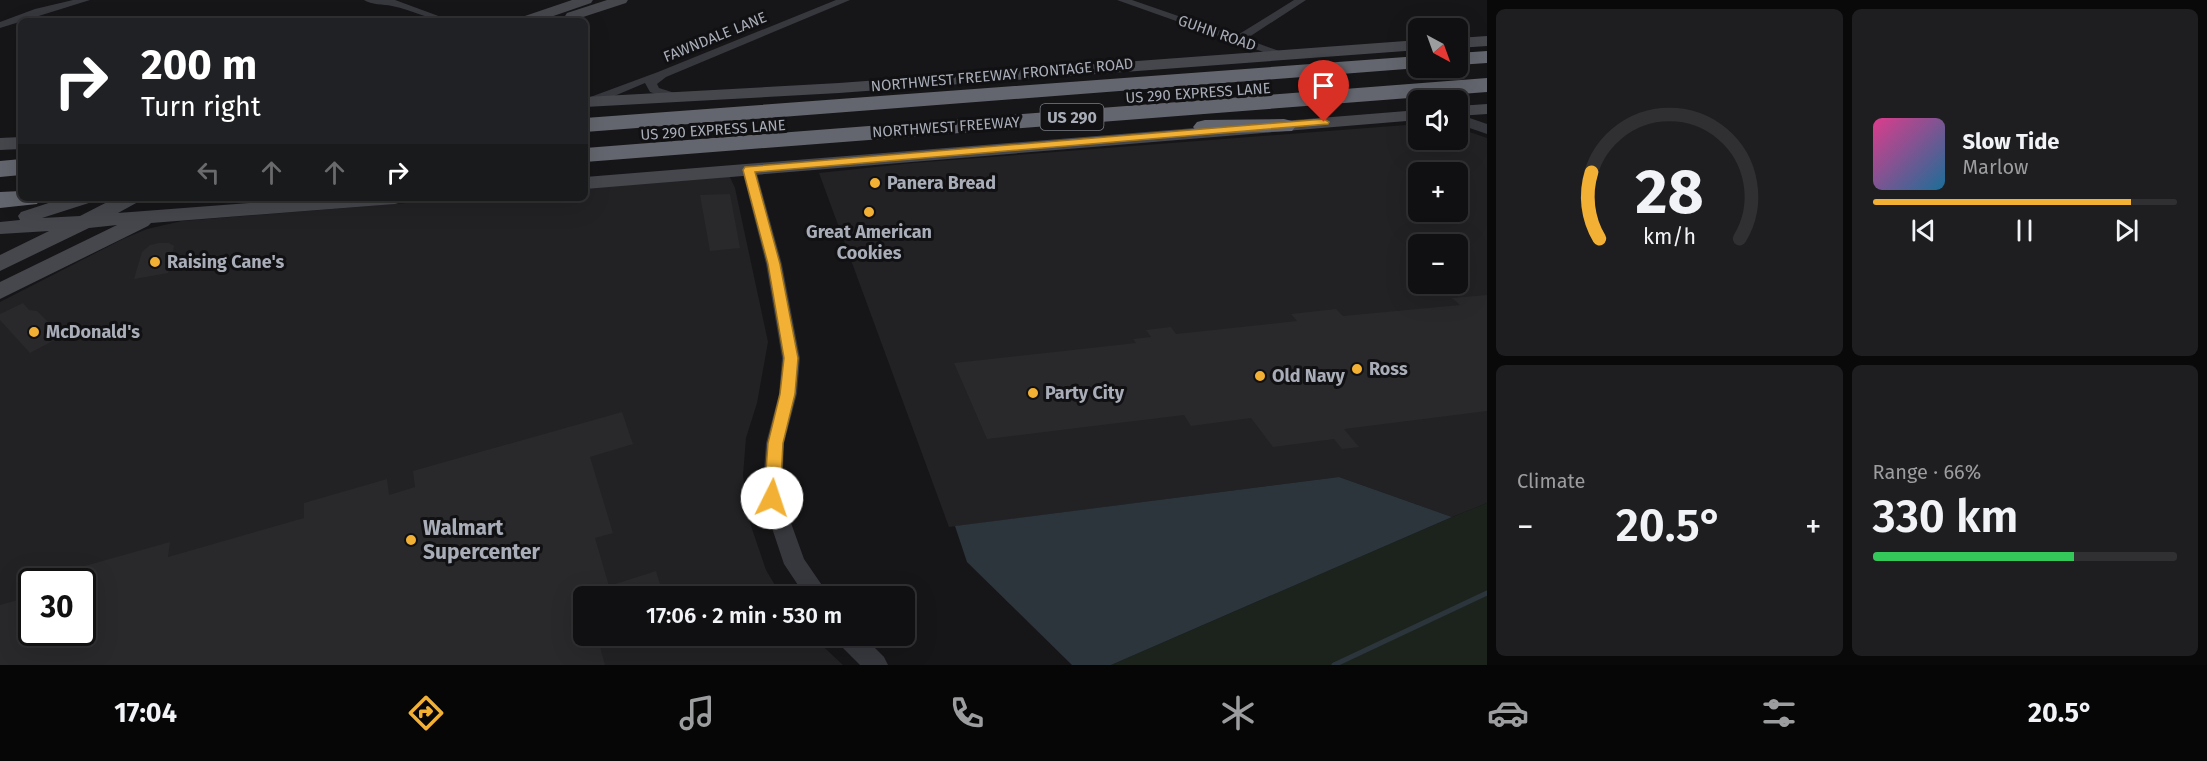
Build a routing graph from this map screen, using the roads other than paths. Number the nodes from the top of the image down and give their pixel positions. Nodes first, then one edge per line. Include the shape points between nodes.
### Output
1 (85, 0) edge
2 (369, 0) edge
3 (586, 0) edge
4 (621, 0) edge
5 (845, 0) edge
6 (1122, 0) edge
7 (1301, 0) edge
8 (20, 18) edge
9 (438, 18) edge
10 (533, 18) edge
11 (568, 18) edge
12 (18, 19) edge
13 (0, 25) edge
14 (1237, 40) junction
15 (1487, 41) edge
16 (1468, 42) edge
17 (1408, 46) edge
18 (1317, 52) junction
19 (1278, 54) junction
20 (1487, 57) edge
21 (1468, 58) edge
22 (1408, 63) edge
23 (1487, 71) edge
24 (662, 75) junction
25 (1487, 85) edge
26 (674, 96) junction
27 (588, 102) edge
28 (588, 102) edge
29 (1487, 109) edge
30 (1468, 110) edge
31 (1408, 115) edge
32 (627, 122) junction
33 (1468, 122) edge
34 (588, 125) edge
35 (1284, 126) junction
36 (1487, 129) edge
37 (588, 140) edge
38 (18, 142) edge
39 (0, 144) edge
40 (657, 150) junction
41 (588, 155) edge
42 (18, 167) edge
43 (0, 169) edge
44 (749, 170) junction
45 (588, 183) edge
46 (119, 201) edge
47 (182, 201) edge
48 (300, 201) edge
49 (269, 202) edge
50 (86, 209) edge
51 (154, 216) junction
52 (0, 226) edge
53 (0, 233) edge
54 (0, 262) edge
55 (0, 291) edge
56 (811, 586) edge
57 (857, 646) edge
58 (876, 665) edge

1 - 8 street
2 - 9 street via 395,3
3 - 10 main road
4 - 11 main road
5 - 24 street, FAWNDALE LANE
6 - 14 street, GUHN ROAD
7 - 14 street
12 - 13 street
14 - 19 street, GUHN ROAD
15 - 16 main road
17 - 18 main road, NORTHWEST FREEWAY FRONTAGE ROAD
18 - 19 main road, NORTHWEST FREEWAY FRONTAGE ROAD
18 - 32 highway via 680,108
19 - 26 main road, NORTHWEST FREEWAY FRONTAGE ROAD via 839,88
20 - 21 highway
22 - 32 highway, NORTHWEST FREEWAY / US 290
23 - 37 highway, US 290 EXPRESS LANE
24 - 26 street, FAWNDALE LANE via 651,83 652,88
24 - 27 street, FAWNDALE LANE
25 - 40 highway, NORTHWEST FREEWAY / US 290
26 - 28 main road, NORTHWEST FREEWAY FRONTAGE ROAD
29 - 30 main road
31 - 35 main road
32 - 34 highway, NORTHWEST FREEWAY / US 290
33 - 36 street
35 - 40 highway via 1218,126 824,154 704,157
35 - 44 main road
38 - 39 main road
40 - 41 highway, NORTHWEST FREEWAY / US 290
42 - 43 highway
44 - 45 main road
44 - 56 street via 774,264 791,358 788,394 775,443 772,498 795,564
46 - 50 main road
47 - 51 main road
48 - 49 main road
49 - 51 main road
50 - 51 main road
50 - 52 main road
50 - 54 main road
51 - 55 main road
53 - 54 main road via 16,242 12,252
57 - 58 street

